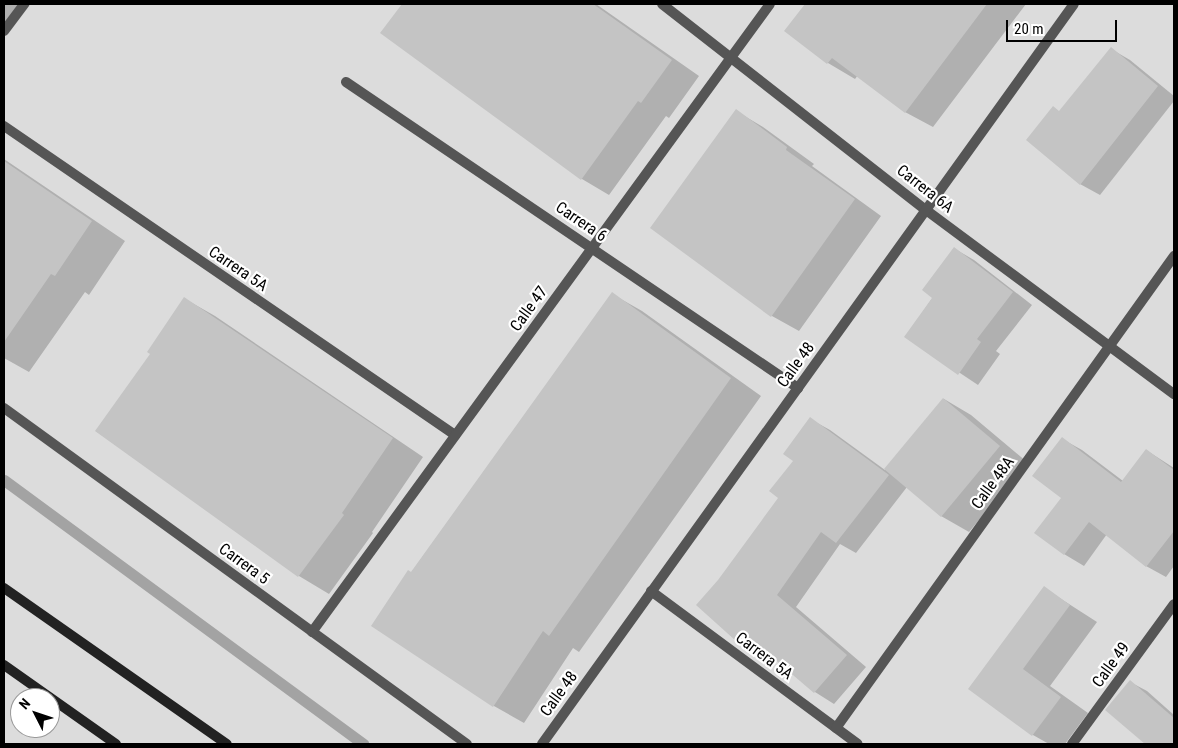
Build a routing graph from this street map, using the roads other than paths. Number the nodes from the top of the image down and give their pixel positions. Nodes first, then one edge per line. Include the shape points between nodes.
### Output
1 (24, 4) edge
2 (662, 4) edge
3 (770, 4) edge
4 (1074, 4) edge
5 (4, 31) edge
6 (732, 56) junction
7 (346, 82) dead end
8 (4, 126) edge
9 (926, 210) junction
10 (592, 248) junction
11 (1174, 256) edge
12 (1109, 347) junction
13 (798, 388) junction
14 (1174, 394) edge
15 (4, 408) edge
16 (455, 436) junction
17 (4, 588) edge
18 (652, 591) junction
19 (1174, 604) edge
20 (312, 632) junction
21 (4, 665) edge
22 (836, 728) junction
23 (116, 744) edge
24 (227, 744) edge
25 (467, 744) edge
26 (542, 744) edge
27 (858, 744) edge
28 (1072, 744) edge

1 - 5 street
2 - 6 street, Carrera 6A
3 - 6 street, Calle 47
4 - 9 street, Calle 48
6 - 9 street, Carrera 6A
6 - 10 street, Calle 47
7 - 10 street, Carrera 6
8 - 16 street, Carrera 5A
9 - 12 street, Carrera 6A
9 - 13 street, Calle 48
10 - 13 street, Carrera 6
10 - 16 street, Calle 47
11 - 12 street, Calle 48A
12 - 14 street, Carrera 6A
12 - 22 street, Calle 48A
13 - 18 street, Calle 48
15 - 20 street, Carrera 5
16 - 20 street, Calle 47
17 - 24 main road
18 - 22 street, Carrera 5A
18 - 26 street, Calle 48
19 - 28 street, Calle 49
20 - 25 street, Carrera 5
21 - 23 main road
22 - 27 street, Carrera 5A

